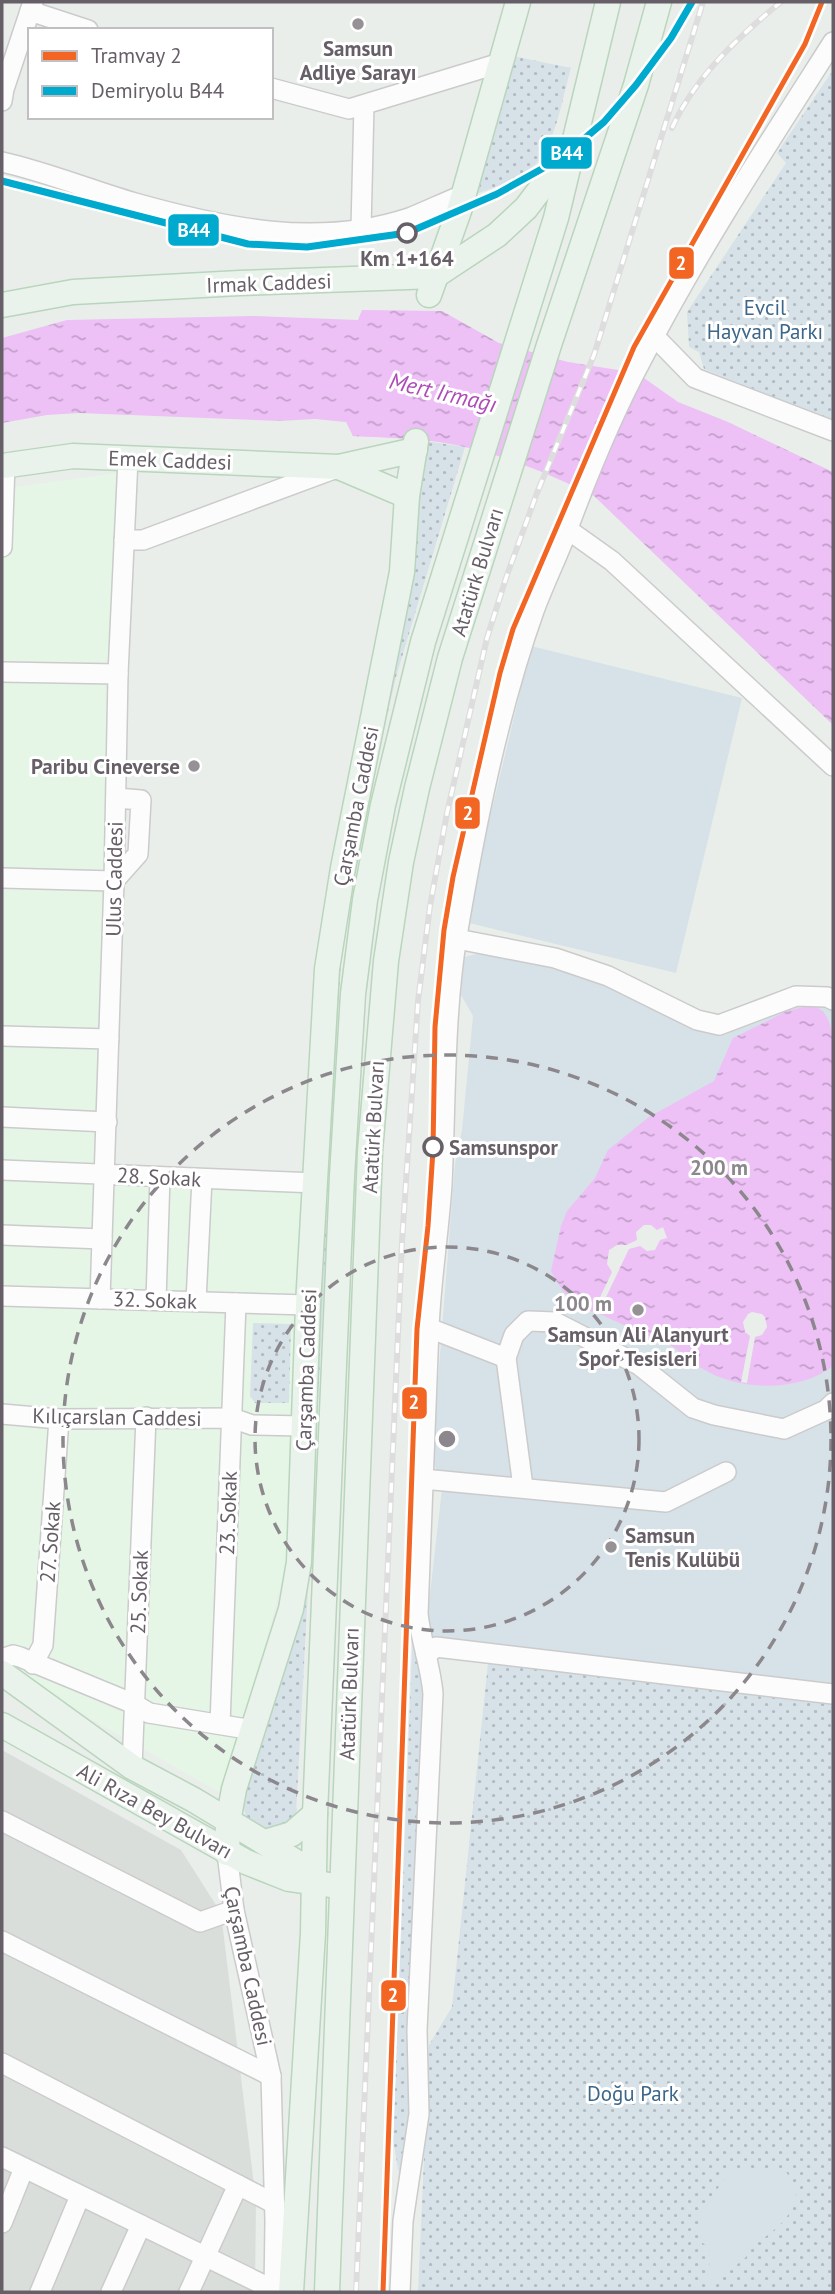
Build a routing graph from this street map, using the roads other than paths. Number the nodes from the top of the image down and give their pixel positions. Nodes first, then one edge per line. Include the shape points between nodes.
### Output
1 (518, 2) edge
2 (608, 2) edge
3 (659, 2) edge
4 (32, 6) edge
5 (83, 28) edge
6 (833, 43) edge
7 (499, 63) junction
8 (273, 89) edge
9 (2, 93) edge
10 (364, 105) junction
11 (581, 108) junction
12 (2, 162) edge
13 (463, 195) junction
14 (361, 229) junction
15 (432, 285) junction
16 (2, 305) edge
17 (654, 336) junction
18 (833, 431) edge
19 (416, 445) joint
20 (128, 458) junction
21 (3, 466) edge
22 (339, 467) junction
23 (407, 496) junction
24 (570, 523) junction
25 (124, 540) junction
26 (2, 547) edge
27 (2, 672) edge
28 (118, 674) junction
29 (833, 766) edge
30 (2, 878) edge
31 (114, 881) junction
32 (457, 939) junction
33 (833, 1000) edge
34 (2, 1036) edge
35 (109, 1039) junction
36 (2, 1117) edge
37 (107, 1122) junction
38 (2, 1170) edge
39 (106, 1175) junction
40 (160, 1177) junction
41 (202, 1179) junction
42 (316, 1183) junction
43 (2, 1235) edge
44 (102, 1239) junction
45 (2, 1296) edge
46 (100, 1298) junction
47 (156, 1300) junction
48 (196, 1301) junction
49 (236, 1303) junction
50 (308, 1305) junction
51 (429, 1328) junction
52 (506, 1358) junction
53 (833, 1404) edge
54 (2, 1414) edge
55 (146, 1417) junction
56 (232, 1418) junction
57 (59, 1419) junction
58 (304, 1419) junction
59 (726, 1472) dead end
60 (423, 1479) junction
61 (523, 1487) junction
62 (426, 1656) junction
63 (2, 1660) edge
64 (33, 1664) junction
65 (2, 1673) edge
66 (833, 1694) edge
67 (134, 1704) junction
68 (220, 1724) junction
69 (2, 1725) edge
70 (253, 1730) junction
71 (132, 1767) junction
72 (315, 1814) junction
73 (2, 1821) edge
74 (228, 1822) junction
75 (265, 1842) junction
76 (227, 1853) junction
77 (315, 1882) junction
78 (341, 1887) junction
79 (234, 1910) junction
80 (2, 1941) edge
81 (2, 2063) edge
82 (271, 2076) junction
83 (2, 2157) edge
84 (24, 2168) junction
85 (238, 2185) junction
86 (80, 2196) junction
87 (275, 2204) junction
88 (2, 2223) edge
89 (141, 2225) junction
90 (205, 2256) junction
91 (253, 2287) edge
92 (40, 2292) edge
93 (111, 2292) edge
94 (189, 2292) edge
95 (279, 2292) edge
96 (327, 2292) edge
97 (400, 2292) edge

1 - 7 main road
2 - 11 main road, Atatürk Bulvarı
3 - 78 main road, Atatürk Bulvarı via 450,658 401,862 377,1040 370,1152
4 - 5 street
4 - 9 street
6 - 17 street
7 - 10 street
7 - 13 main road
8 - 10 street via 349,110
10 - 14 street
11 - 15 main road via 545,183 526,208
11 - 72 main road, Atatürk Bulvarı via 556,218 423,642 365,900 353,994 341,1190
12 - 14 street via 229,227 291,233
13 - 14 street via 408,218
13 - 15 main road
15 - 16 main road, Irmak Caddesi via 240,283 73,292
17 - 18 street via 695,378
17 - 24 street
19 - 22 main road, Emek Caddesi
19 - 23 main road, Çarşamba Caddesi
20 - 21 main road, Emek Caddesi via 73,456
20 - 22 main road, Emek Caddesi
20 - 25 street, Ulus Caddesi
21 - 26 street
22 - 23 main road, Emek Caddesi
22 - 25 street via 143,540
23 - 42 main road, Çarşamba Caddesi via 402,572 327,970
24 - 29 street
24 - 32 street via 535,609 514,677 488,777
25 - 28 street, Ulus Caddesi
27 - 28 street
28 - 31 street, Ulus Caddesi
30 - 31 street
31 - 35 street, Ulus Caddesi
32 - 33 street via 555,958 608,976 697,1020 719,1025 796,996
32 - 51 street
34 - 35 street
35 - 37 street, Ulus Caddesi
36 - 37 street
37 - 39 street, Ulus Caddesi
38 - 39 street, 28. Sokak
39 - 40 street, 28. Sokak
39 - 44 street, Ulus Caddesi
40 - 41 street, 28. Sokak
40 - 47 street
41 - 42 street, 28. Sokak
41 - 48 street
42 - 50 main road, Çarşamba Caddesi
43 - 44 street
44 - 46 street, Ulus Caddesi
45 - 46 street, 32. Sokak
46 - 47 street, 32. Sokak
47 - 48 street, 32. Sokak
48 - 49 street, 32. Sokak
49 - 50 street, 32. Sokak
49 - 56 street, 23. Sokak
50 - 58 main road, Çarşamba Caddesi
51 - 52 street
51 - 60 street
52 - 53 street via 514,1335 528,1321 555,1322 639,1364 693,1408 714,1415 784,1429
52 - 61 street
54 - 57 street, Kılıçarslan Caddesi
55 - 56 street, Kılıçarslan Caddesi
55 - 57 street, Kılıçarslan Caddesi
55 - 67 street, 25. Sokak
56 - 58 street, Kılıçarslan Caddesi via 252,1413
56 - 68 street, 23. Sokak
57 - 64 street, 27. Sokak via 43,1645
58 - 70 main road, Çarşamba Caddesi via 299,1562 291,1609
59 - 61 street via 666,1502
60 - 61 street
60 - 62 street via 418,1614
62 - 66 street via 436,1647
62 - 97 street via 433,1694 417,2029 419,2114 403,2221
63 - 64 street via 13,1655
64 - 67 street
65 - 71 main road, Ali Rıza Bey Bulvarı
67 - 68 street via 149,1713
67 - 71 street, 25. Sokak
68 - 70 street
69 - 76 main road, Ali Rıza Bey Bulvarı
70 - 74 main road, Çarşamba Caddesi
71 - 74 main road, Ali Rıza Bey Bulvarı
72 - 75 main road, Ali Rıza Bey Bulvarı via 292,1834
72 - 77 main road, Atatürk Bulvarı
73 - 79 street via 200,1922
74 - 75 main road, Ali Rıza Bey Bulvarı
74 - 76 main road, Çarşamba Caddesi
75 - 77 main road, Ali Rıza Bey Bulvarı via 298,1863
76 - 77 main road, Ali Rıza Bey Bulvarı via 278,1875
76 - 79 street, Çarşamba Caddesi
77 - 78 main road, Ali Rıza Bey Bulvarı
77 - 95 main road, Atatürk Bulvarı
78 - 96 main road, Atatürk Bulvarı
79 - 82 street, Çarşamba Caddesi
80 - 82 street
81 - 85 street
82 - 87 street, Çarşamba Caddesi
83 - 84 street
84 - 86 street
84 - 88 street
85 - 87 street
85 - 90 street
86 - 89 street
86 - 92 street
87 - 95 street, Çarşamba Caddesi
89 - 90 street
89 - 93 street
90 - 91 street
90 - 94 street
91 - 95 street

